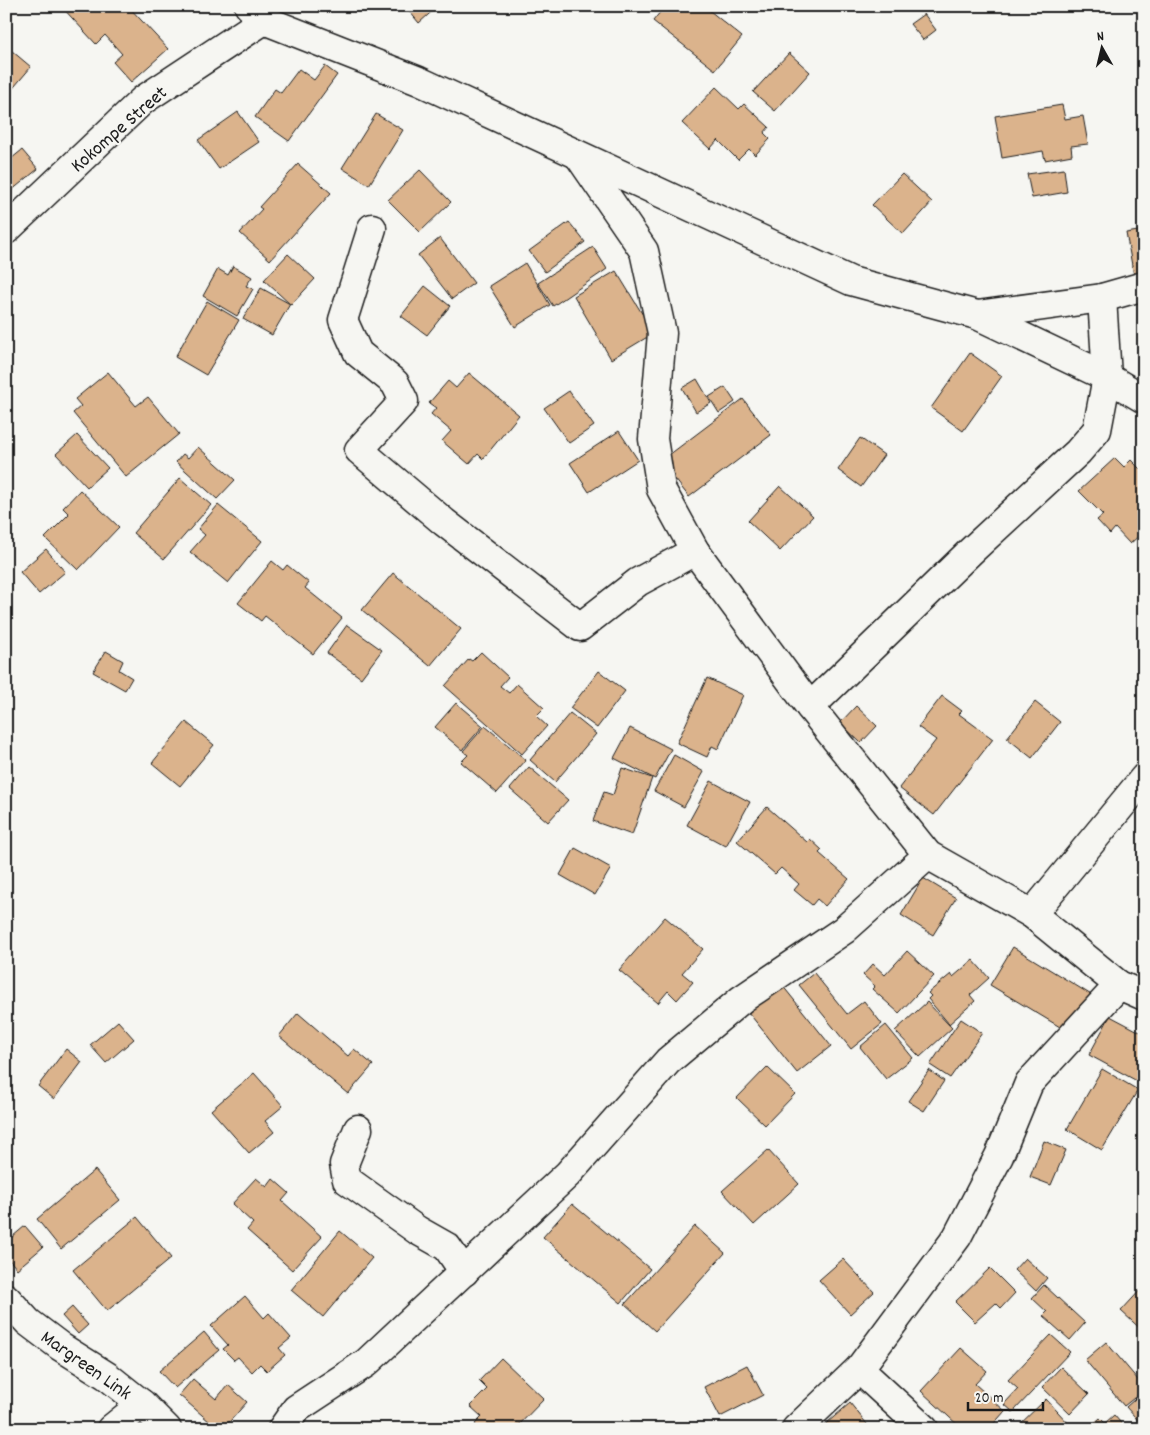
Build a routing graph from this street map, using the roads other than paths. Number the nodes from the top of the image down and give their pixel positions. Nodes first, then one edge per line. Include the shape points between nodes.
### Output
1 (256, 13) edge
2 (579, 156) junction
3 (372, 228) dead end
4 (6, 230) edge
5 (1144, 286) edge
6 (1102, 298) junction
7 (977, 316) junction
8 (1107, 376) junction
9 (1144, 399) edge
10 (695, 551) junction
11 (810, 707) junction
12 (1144, 778) edge
13 (928, 856) junction
14 (1032, 914) junction
15 (1119, 985) junction
16 (1144, 996) edge
17 (358, 1129) dead end
18 (464, 1272) junction
19 (6, 1298) edge
20 (859, 1369) junction
21 (142, 1404) junction
22 (111, 1429) edge
23 (167, 1429) edge
24 (282, 1429) edge
25 (796, 1429) edge
26 (924, 1429) edge

1 - 2 street via 419,81
1 - 4 street, Kokompe Street via 143,100
2 - 7 street via 851,281
2 - 10 street via 644,251 662,333 653,439 661,489
3 - 10 street via 343,320 358,354 395,383 404,401 359,450 444,522 580,627 638,582
5 - 6 street
6 - 7 street
6 - 8 street
7 - 8 street
8 - 9 street
8 - 11 street via 1097,430 1078,452
10 - 11 street
11 - 13 street
12 - 14 street
13 - 14 street
13 - 18 street via 844,930 742,999 668,1061 568,1174
14 - 15 street
15 - 16 street
15 - 20 street via 1029,1083 999,1156 957,1237
17 - 18 street via 344,1164 347,1180 446,1247
18 - 24 street via 366,1363 296,1409
19 - 21 street, Margreen Link via 28,1322
20 - 25 street
20 - 26 street
21 - 22 street
21 - 23 street, Margreen Link

